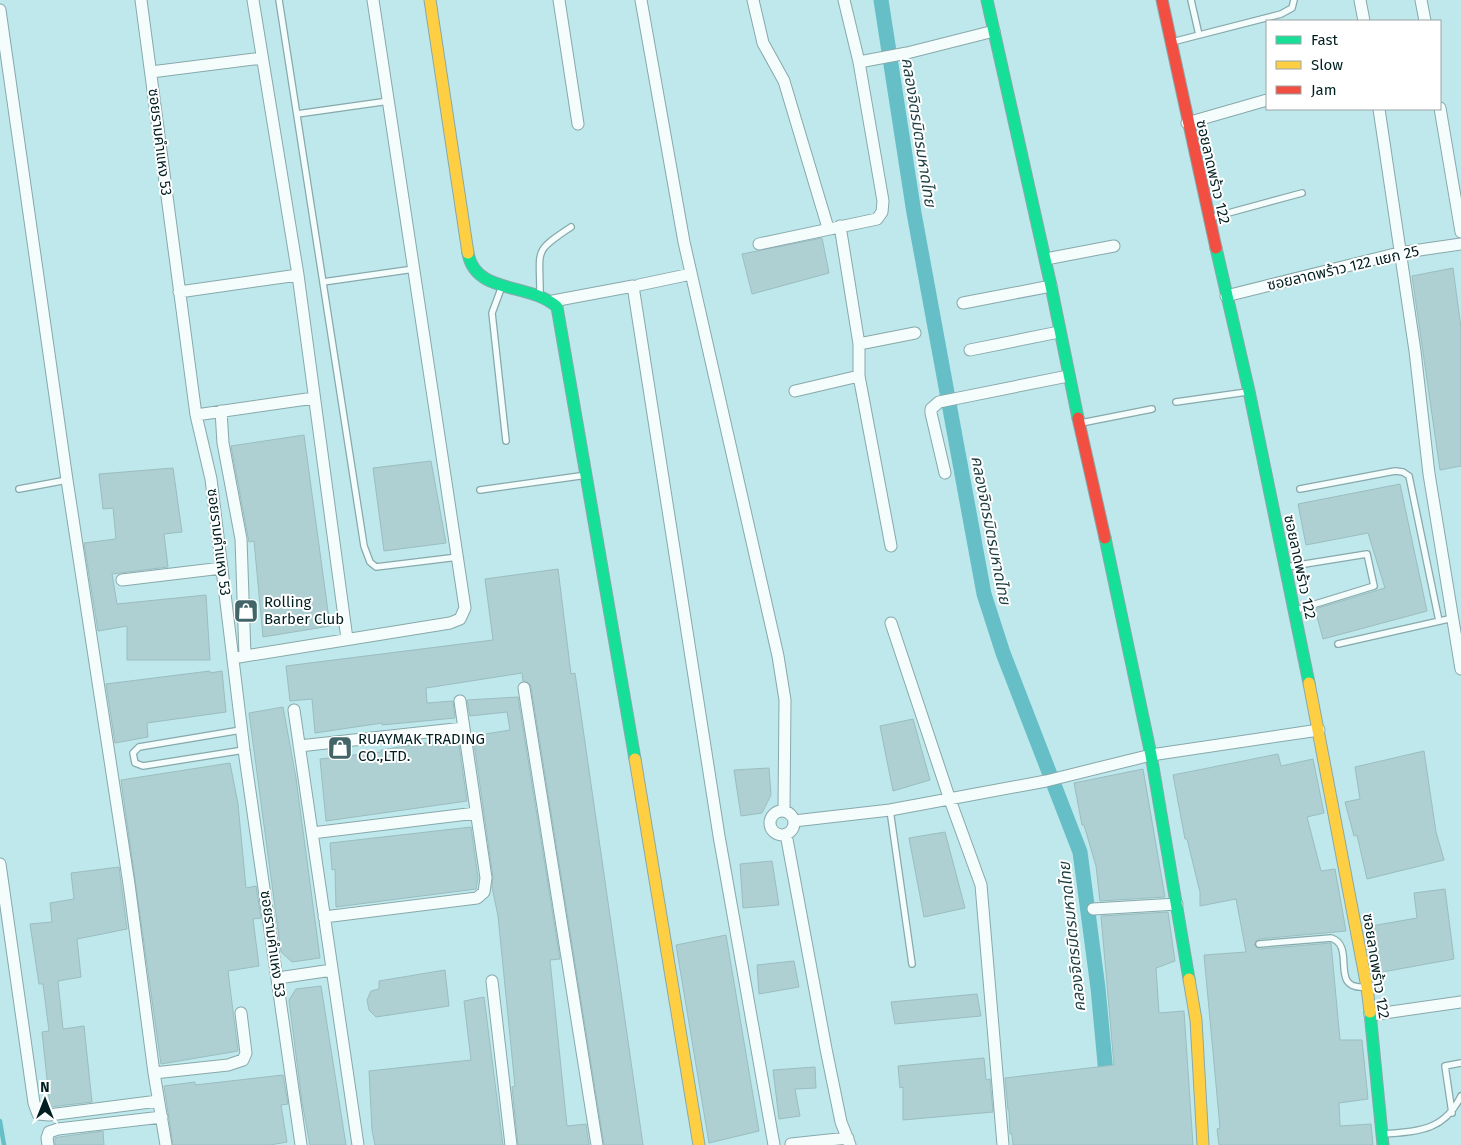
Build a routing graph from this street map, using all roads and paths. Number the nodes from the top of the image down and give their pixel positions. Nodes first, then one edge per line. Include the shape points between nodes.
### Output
1 (140, 0) edge
2 (253, 0) edge
3 (279, 0) edge
4 (373, 0) edge
5 (430, 0) edge
6 (558, 0) edge
7 (640, 0) edge
8 (754, 0) edge
9 (844, 0) edge
10 (987, 0) edge
11 (1162, 0) edge
12 (1191, 0) edge
13 (1294, 0) edge
14 (1360, 0) edge
15 (1422, 0) edge
16 (0, 10) edge
17 (1364, 20) edge
18 (1425, 20) edge
19 (994, 30) junction
20 (1199, 35) junction
21 (1170, 43) junction
22 (262, 58) junction
23 (859, 62) junction
24 (151, 72) junction
25 (389, 100) junction
26 (1266, 100) edge
27 (1379, 110) edge
28 (1440, 110) edge
29 (297, 114) junction
30 (1186, 123) junction
31 (578, 124) dead end
32 (1302, 193) dead end
33 (1208, 219) junction
34 (571, 227) dead end
35 (834, 227) junction
36 (1461, 232) edge
37 (759, 244) dead end
38 (1461, 244) edge
39 (1114, 246) dead end
40 (1399, 253) junction
41 (1046, 260) junction
42 (414, 269) junction
43 (691, 274) junction
44 (298, 275) junction
45 (323, 282) junction
46 (639, 285) dead end
47 (502, 286) junction
48 (1052, 286) junction
49 (180, 292) junction
50 (540, 295) junction
51 (1226, 296) junction
52 (553, 301) junction
53 (963, 303) dead end
54 (1059, 332) junction
55 (915, 333) dead end
56 (859, 344) junction
57 (970, 350) dead end
58 (859, 376) junction
59 (1068, 376) junction
60 (795, 391) dead end
61 (1249, 391) junction
62 (314, 398) junction
63 (1176, 402) dead end
64 (1152, 409) dead end
65 (220, 411) junction
66 (196, 415) junction
67 (1079, 424) junction
68 (506, 441) dead end
69 (945, 473) dead end
70 (587, 474) junction
71 (66, 480) junction
72 (19, 489) dead end
73 (1300, 489) dead end
74 (480, 490) dead end
75 (891, 546) dead end
76 (458, 557) junction
77 (222, 568) junction
78 (1284, 568) junction
79 (122, 580) dead end
80 (1293, 611) junction
81 (1453, 618) junction
82 (1439, 621) junction
83 (891, 623) dead end
84 (347, 639) junction
85 (1338, 644) dead end
86 (245, 656) junction
87 (233, 658) junction
88 (1461, 669) edge
89 (524, 688) dead end
90 (460, 701) dead end
91 (294, 710) dead end
92 (464, 728) junction
93 (241, 730) junction
94 (1319, 730) junction
95 (299, 746) junction
96 (244, 750) junction
97 (1151, 755) junction
98 (948, 798) junction
99 (890, 810) junction
100 (784, 811) junction
101 (476, 813) junction
102 (794, 821) junction
103 (312, 833) junction
104 (786, 834) junction
105 (0, 864) edge
106 (1177, 904) junction
107 (1093, 909) dead end
108 (324, 917) junction
109 (1259, 944) dead end
110 (912, 964) dead end
111 (332, 970) junction
112 (278, 978) junction
113 (492, 980) dead end
114 (1367, 987) junction
115 (1461, 1002) edge
116 (241, 1013) dead end
117 (1370, 1015) junction
118 (1461, 1063) edge
119 (154, 1073) junction
120 (1461, 1096) edge
121 (158, 1101) junction
122 (1452, 1112) junction
123 (162, 1118) junction
124 (1382, 1140) edge
125 (849, 1142) edge
126 (791, 1144) edge
127 (48, 1145) edge
128 (166, 1145) edge
129 (301, 1145) edge
130 (358, 1145) edge
131 (511, 1145) edge
132 (597, 1145) edge
133 (699, 1145) edge
134 (774, 1145) edge
135 (1003, 1145) edge
136 (1203, 1145) edge

1 - 24 street, ซอยรามคำแหง 53
2 - 22 street
3 - 29 lane
4 - 25 street
5 - 47 street via 470,264 476,273
6 - 31 street
7 - 43 street
8 - 35 street via 763,43 784,81
9 - 23 street
10 - 19 street
11 - 21 street, ซอยลาดพร้าว 122
12 - 20 lane
13 - 20 lane via 1292,8 1281,14
14 - 17 street
15 - 18 street
16 - 71 street
19 - 23 street
19 - 41 street
20 - 21 lane
21 - 30 street, ซอยลาดพร้าว 122
22 - 24 street
22 - 44 street
23 - 35 street via 883,201 882,212 877,218
24 - 49 street, ซอยรามคำแหง 53
25 - 29 lane
25 - 42 street
26 - 30 street
27 - 40 street
28 - 36 street
29 - 45 lane
30 - 33 street, ซอยลาดพร้าว 122
32 - 33 lane
33 - 51 street, ซอยลาดพร้าว 122
34 - 50 lane via 545,244 540,253
35 - 37 street
35 - 56 street
38 - 40 street, ซอยลาดพร้าว 122 แยก 25
39 - 41 street
40 - 51 street, ซอยลาดพร้าว 122 แยก 25
40 - 81 street via 1415,351 1429,474
41 - 48 street
42 - 45 lane
42 - 76 street
43 - 46 street
43 - 100 street via 778,656 785,700
44 - 49 street
44 - 62 street
45 - 76 lane via 364,546 370,562 376,566 387,566
47 - 50 street
47 - 68 lane via 492,313
48 - 53 street
48 - 54 street
49 - 66 street, ซอยรามคำแหง 53
50 - 52 street
51 - 61 street, ซอยลาดพร้าว 122
52 - 70 street via 557,307
52 - 134 street via 633,286 719,836
54 - 57 street
54 - 59 street
55 - 56 street
56 - 58 street
58 - 60 street
58 - 75 street
59 - 67 street
59 - 69 street via 939,402 931,413
61 - 63 lane
61 - 78 street, ซอยลาดพร้าว 122
62 - 65 street
62 - 84 street
64 - 67 lane
65 - 66 street
65 - 86 street via 241,538
66 - 77 street, ซอยรามคำแหง 53 via 211,479
67 - 97 street
70 - 74 lane
70 - 133 street
71 - 72 lane
71 - 119 street via 129,884
73 - 82 lane via 1395,470 1409,476
76 - 84 street via 465,608 460,619 450,624
77 - 79 street
77 - 87 street, ซอยรามคำแหง 53
78 - 80 street, ซอยลาดพร้าว 122
78 - 80 lane via 1367,554 1374,586
80 - 94 street, ซอยลาดพร้าว 122
81 - 82 lane
81 - 88 street
82 - 85 lane
83 - 98 street
84 - 86 street
86 - 87 street
87 - 93 street, ซอยรามคำแหง 53
89 - 132 street
90 - 92 street
91 - 95 street
92 - 95 street
92 - 101 street
93 - 96 street, ซอยรามคำแหง 53
93 - 96 lane via 139,747 133,753 135,763 142,766
94 - 97 street
94 - 114 street, ซอยลาดพร้าว 122
95 - 103 street
96 - 112 street, ซอยรามคำแหง 53
97 - 98 street via 1046,781
97 - 106 street
98 - 99 street
98 - 135 street via 981,885
99 - 102 street
99 - 110 lane
100 - 102 street
100 - 104 street via 774,814 770,824 776,832
101 - 103 street
101 - 108 street via 486,878 484,892 477,898
102 - 104 street
103 - 108 street
104 - 125 street via 826,1049 841,1122
105 - 121 street via 38,1114
106 - 107 street
106 - 136 street via 1196,1020
108 - 111 street
109 - 114 lane via 1337,940 1342,945 1345,977 1349,984 1355,988
111 - 112 street
111 - 130 street
112 - 129 street, ซอยรามคำแหง 53
113 - 131 street
114 - 117 street, ซอยลาดพร้าว 122
115 - 117 street
116 - 119 street via 246,1053 243,1060 228,1065
117 - 124 street, ซอยลาดพร้าว 122
118 - 122 lane via 1445,1066
119 - 121 street
120 - 122 lane
121 - 123 street
122 - 124 lane via 1435,1126
123 - 127 street via 58,1129 50,1132
123 - 128 street
125 - 126 street

